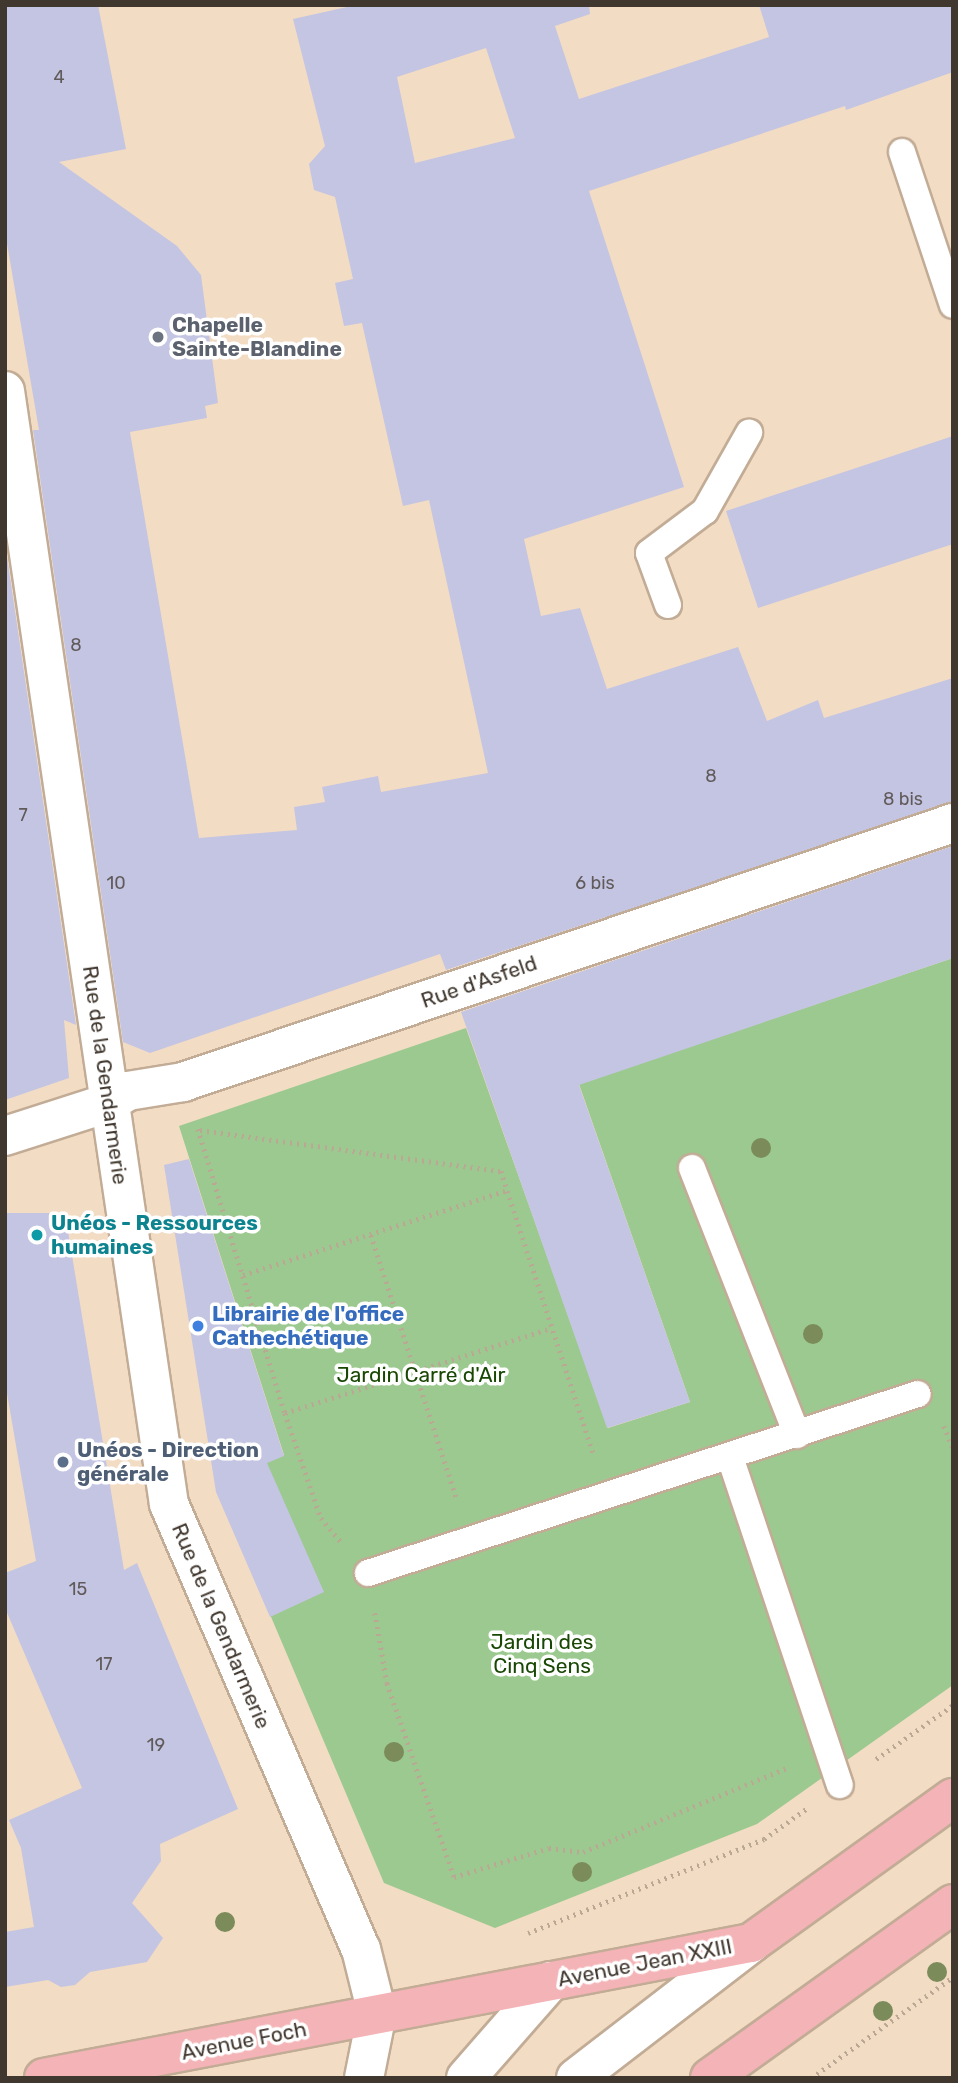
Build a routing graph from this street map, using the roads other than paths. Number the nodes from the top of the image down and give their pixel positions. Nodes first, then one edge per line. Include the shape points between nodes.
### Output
1 (902, 152) dead end
2 (953, 306) edge
3 (5, 392) edge
4 (749, 433) dead end
5 (668, 606) dead end
6 (953, 823) edge
7 (108, 1103) junction
8 (5, 1136) edge
9 (692, 1168) dead end
10 (918, 1394) dead end
11 (797, 1434) junction
12 (730, 1457) junction
13 (368, 1573) road end
14 (840, 1784) road end
15 (953, 1798) edge
16 (953, 1905) edge
17 (751, 1943) junction
18 (551, 1981) junction
19 (377, 2013) junction
20 (44, 2078) edge
21 (364, 2078) edge
22 (466, 2078) edge
23 (576, 2078) edge
24 (710, 2078) edge

1 - 2 lane
3 - 7 street, Rue de la Gendarmerie
4 - 5 lane via 705,511 649,553
6 - 7 street, Rue d'Asfeld via 183,1082 128,1091
7 - 8 street, Rue d'Asfeld
7 - 19 street, Rue de la Gendarmerie via 169,1504 360,1950
9 - 11 lane
10 - 11 lane
11 - 12 lane
12 - 13 lane
12 - 14 lane
15 - 17 main road, Avenue Jean XXIII
16 - 24 main road
17 - 18 main road, Avenue Jean XXIII
17 - 23 street
18 - 19 main road, Avenue Jean XXIII
18 - 22 street
19 - 20 main road, Avenue Foch
19 - 21 street

